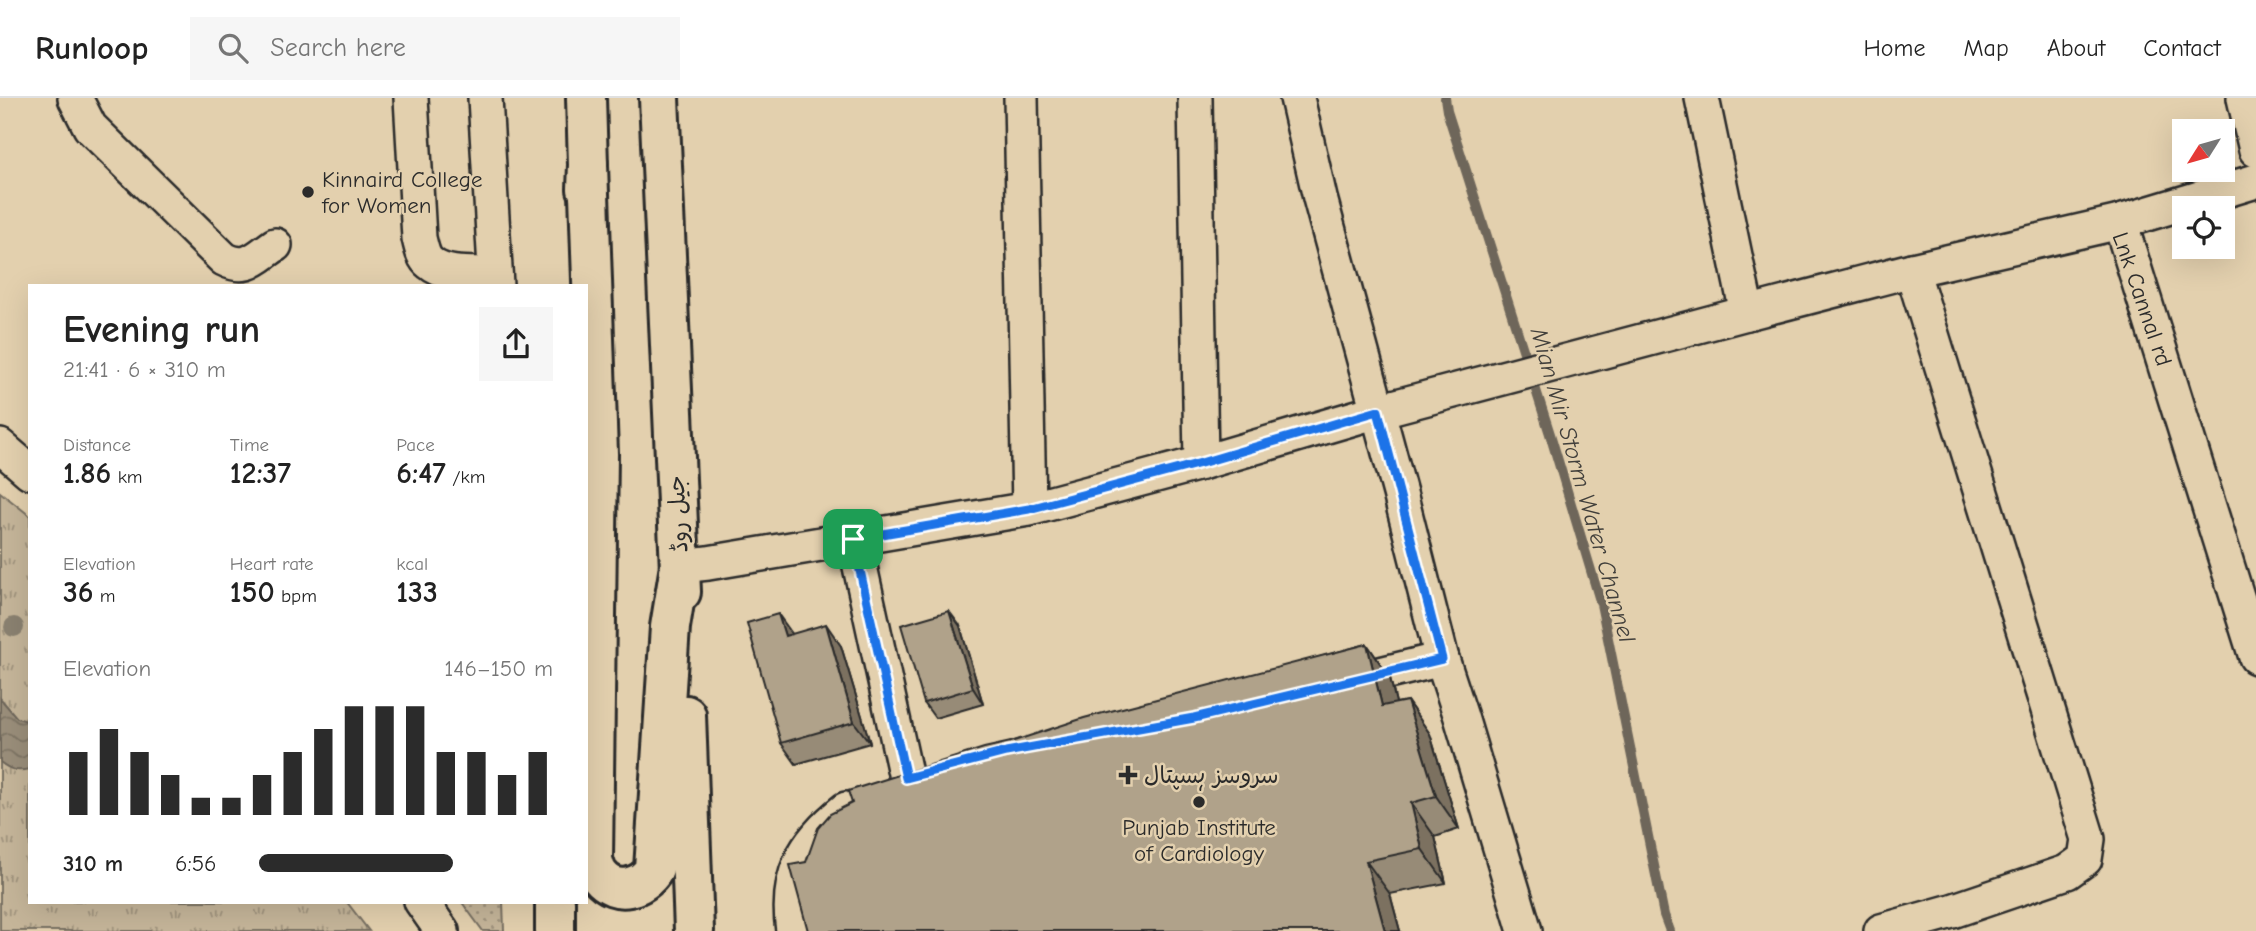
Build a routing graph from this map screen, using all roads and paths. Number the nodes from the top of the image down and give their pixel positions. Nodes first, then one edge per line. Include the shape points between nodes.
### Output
1 (75, 98) edge
2 (411, 98) edge
3 (485, 98) edge
4 (586, 98) edge
5 (659, 98) edge
6 (1021, 98) edge
7 (1195, 98) edge
8 (1297, 98) edge
9 (1702, 98) edge
10 (2244, 98) edge
11 (2256, 150) edge
12 (589, 165) junction
13 (2256, 181) edge
14 (2120, 222) junction
15 (275, 245) dead end
16 (1912, 270) junction
17 (496, 280) edge
18 (579, 284) edge
19 (1747, 313) junction
20 (1378, 411) junction
21 (0, 446) edge
22 (1201, 463) junction
23 (28, 470) edge
24 (1029, 509) junction
25 (853, 539) junction
26 (680, 566) junction
27 (2256, 657) edge
28 (1442, 659) junction
29 (1311, 690) edge
30 (423, 904) edge
31 (555, 904) edge
32 (1956, 921) edge
33 (442, 931) edge
34 (555, 931) edge
35 (694, 931) edge
36 (793, 931) edge
37 (1525, 931) edge
38 (1881, 931) edge

1 - 15 street via 90,127 224,259 237,265 251,262
2 - 17 street via 419,238 424,253 429,263 446,271
3 - 17 street
4 - 12 main road
5 - 26 main road, جیل روڈ
6 - 24 street
7 - 22 street
8 - 20 street
9 - 19 street
10 - 11 street
12 - 18 main road
12 - 26 main road via 598,454 593,860 598,875 608,884 626,889 641,884 654,869 670,627
13 - 14 street
14 - 16 street, Lnk Cannal rd
14 - 27 street, Lnk Cannal rd
16 - 19 street, Lnk Cannal rd
16 - 32 street via 2088,839 2085,859 2067,872
19 - 20 street, Lnk Cannal rd
20 - 22 street, Lnk Cannal rd
20 - 28 street
21 - 23 street
22 - 24 street, Lnk Cannal rd
24 - 25 street, Lnk Cannal rd
25 - 26 street, Lnk Cannal rd
25 - 36 street via 898,782 843,812 813,841 797,867
26 - 35 main road, جیل روڈ
28 - 29 street
28 - 37 street
30 - 33 street
31 - 34 main road
32 - 38 street

